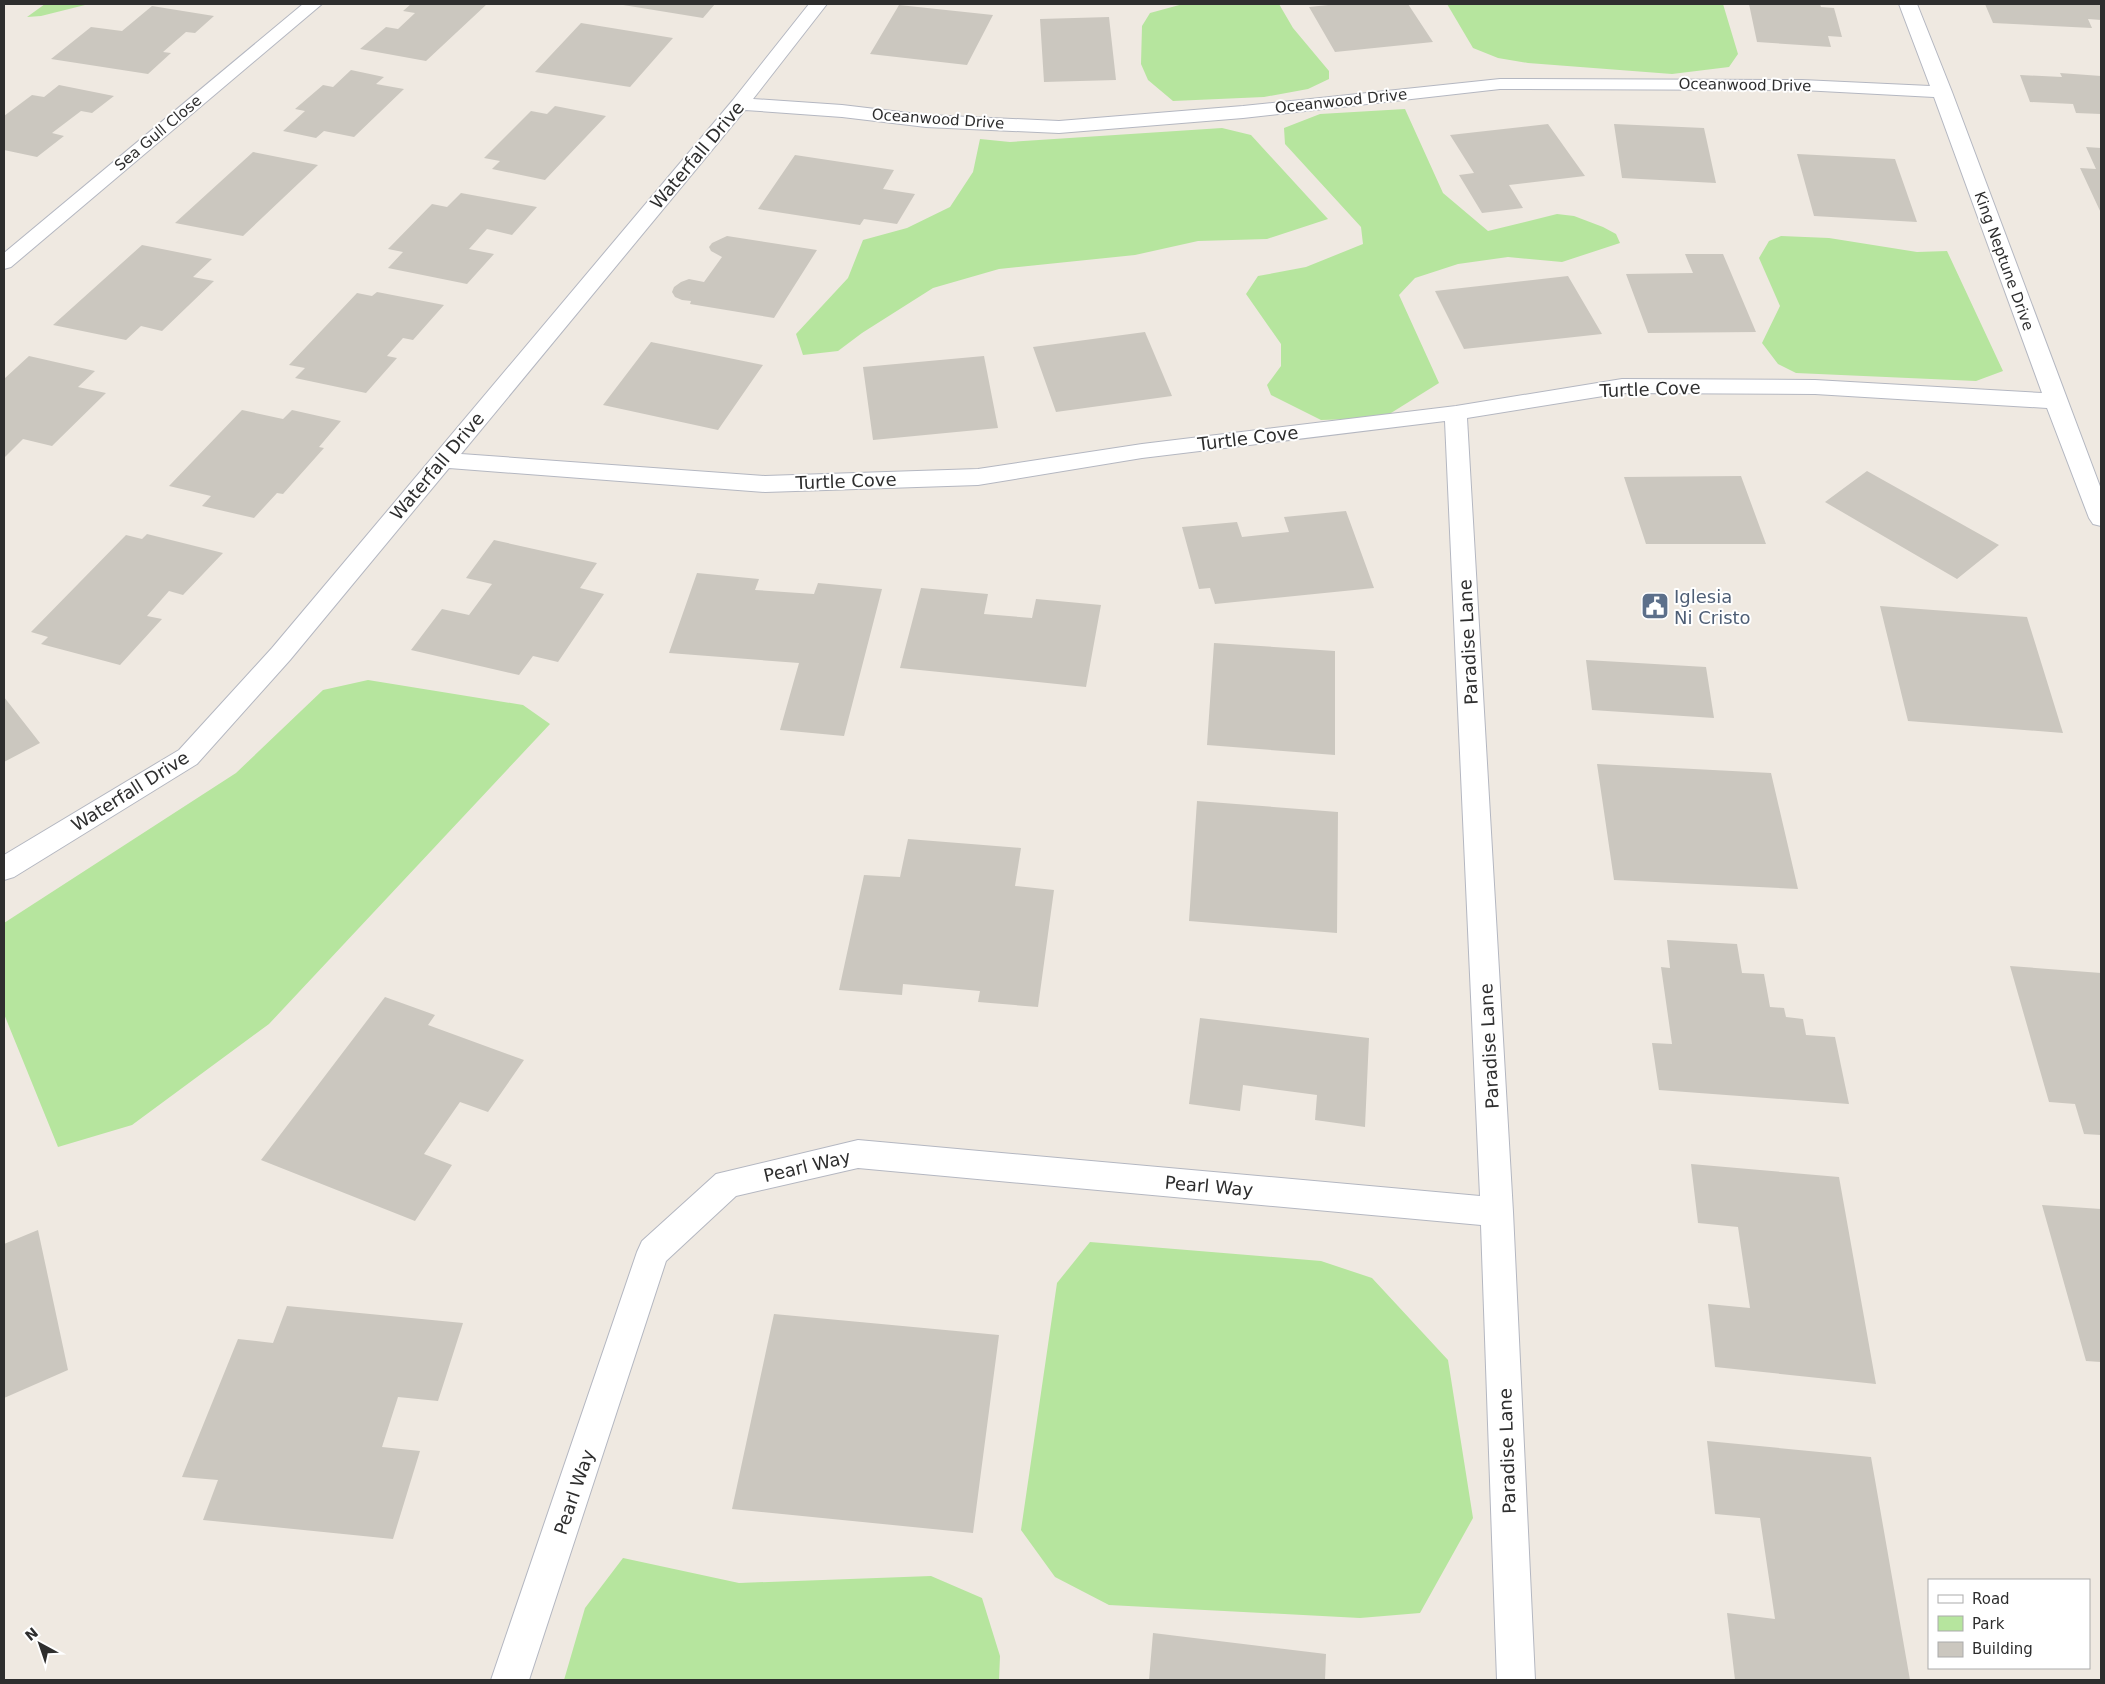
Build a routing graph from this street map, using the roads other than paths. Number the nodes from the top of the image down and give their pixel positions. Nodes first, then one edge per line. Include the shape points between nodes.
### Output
1 (313, 4) edge
2 (818, 4) edge
3 (1908, 4) edge
4 (1943, 92) junction
5 (740, 104) junction
6 (4, 263) edge
7 (2054, 401) junction
8 (1456, 413) junction
9 (442, 460) junction
10 (2101, 518) edge
11 (4, 869) edge
12 (1497, 1212) junction
13 (510, 1680) edge
14 (1516, 1680) edge

1 - 6 street, Sea Gull Close
2 - 5 street, Waterfall Drive
3 - 4 street, King Neptune Drive
4 - 5 street, Oceanwood Drive via 1802,85 1500,84 1243,112 1059,127 926,120
4 - 7 street, King Neptune Drive
5 - 9 street, Waterfall Drive
7 - 8 street, Turtle Cove via 1815,387 1622,386
7 - 10 street, King Neptune Drive
8 - 9 street, Turtle Cove via 1142,451 978,477 765,484
8 - 12 street, Paradise Lane
9 - 11 street, Waterfall Drive via 280,654 188,758
12 - 13 street, Pearl Way via 858,1154 727,1184 653,1252
12 - 14 street, Paradise Lane

